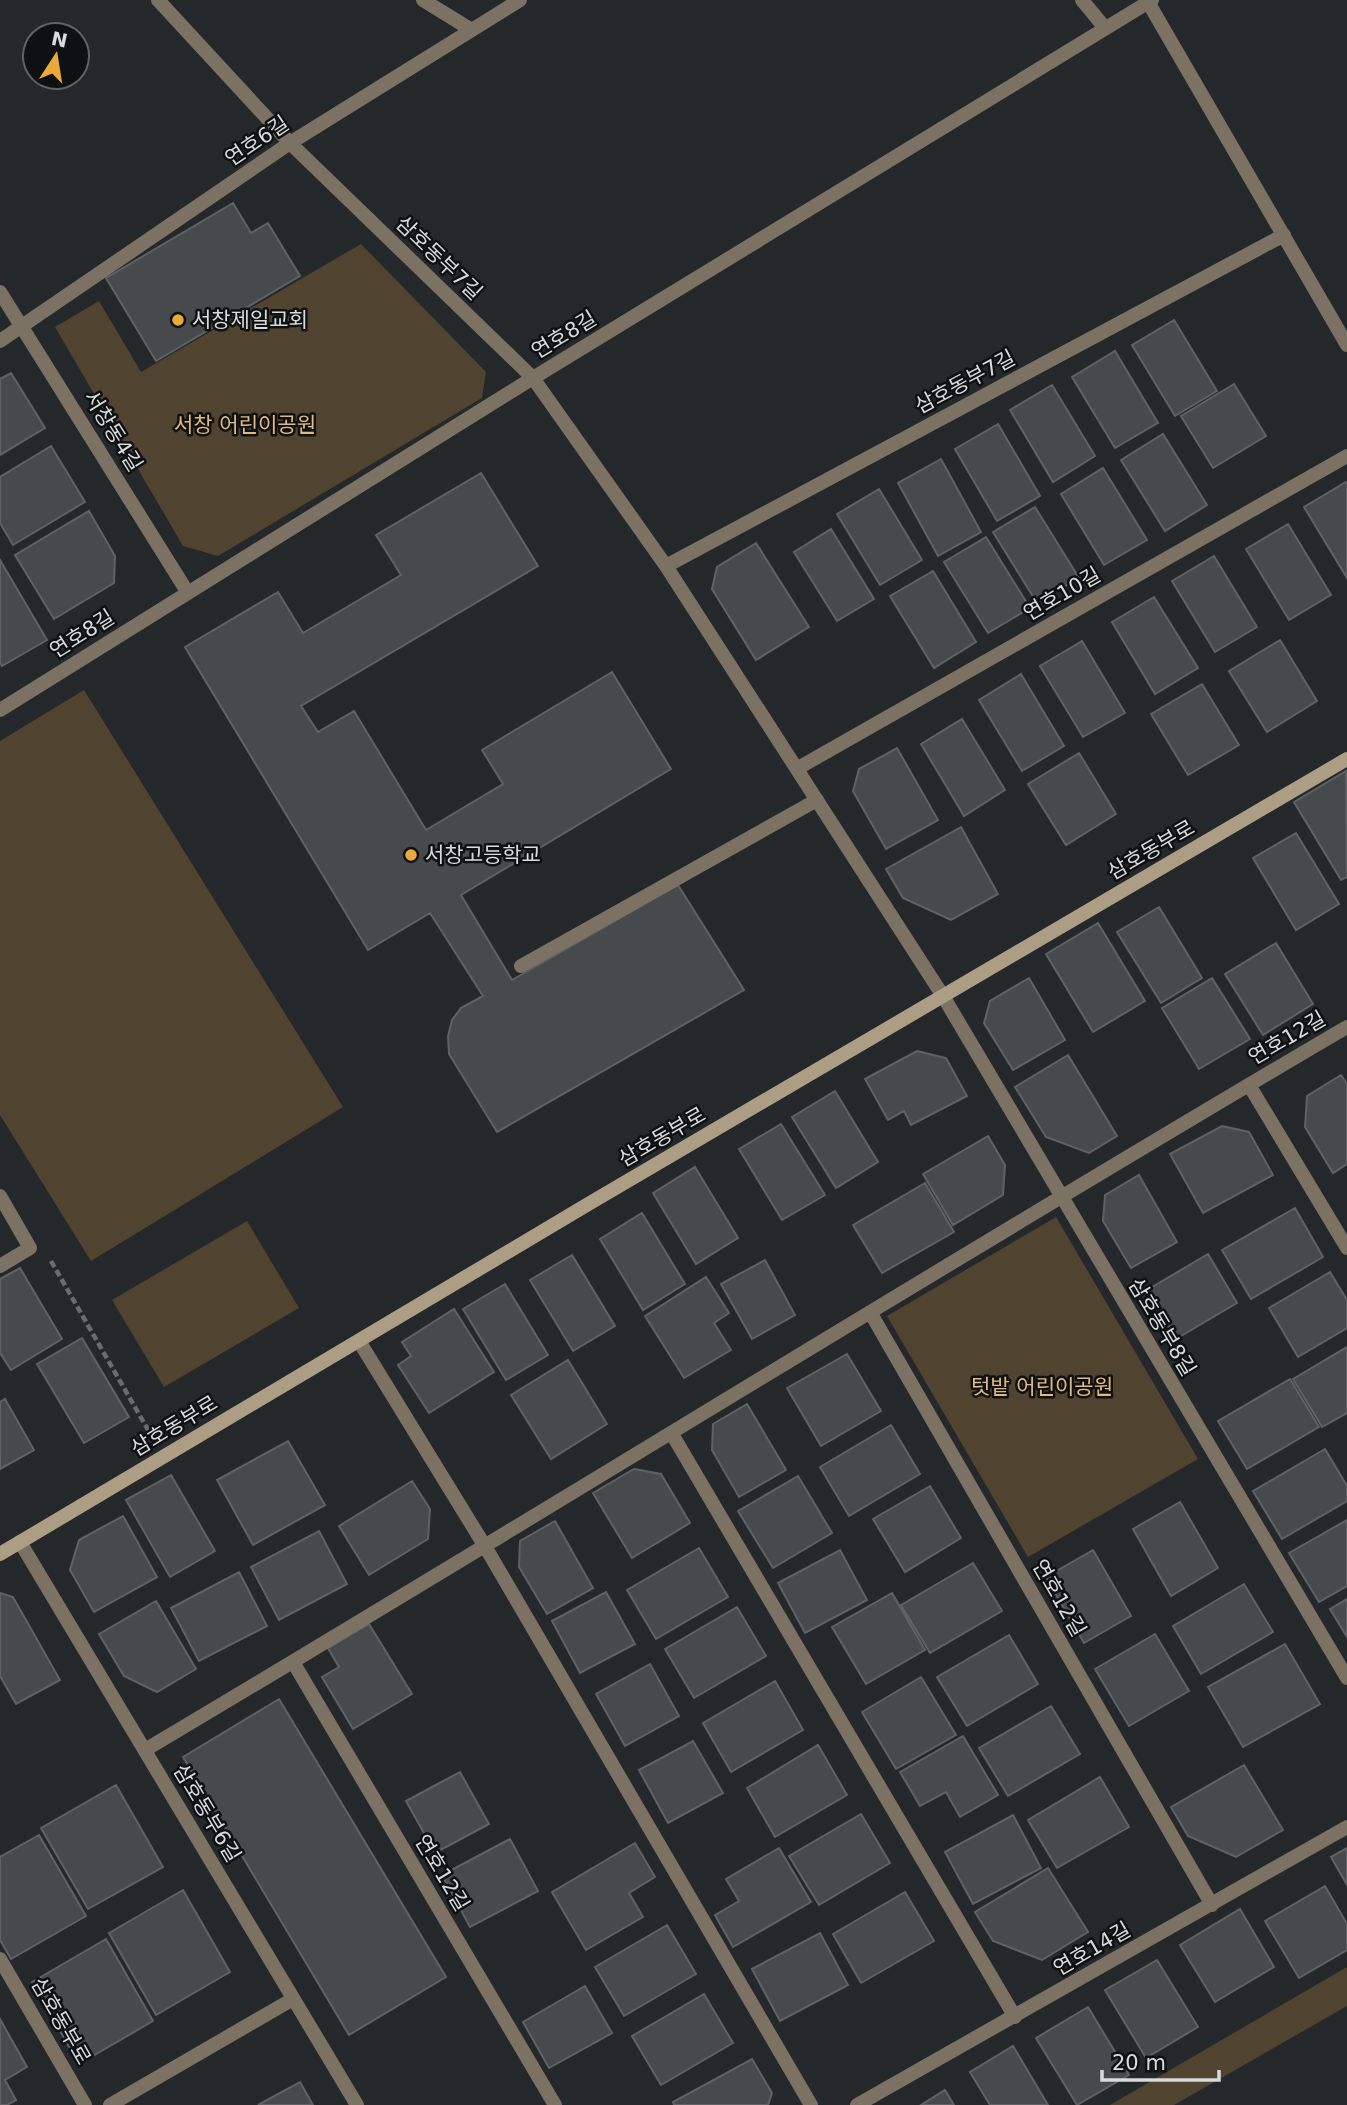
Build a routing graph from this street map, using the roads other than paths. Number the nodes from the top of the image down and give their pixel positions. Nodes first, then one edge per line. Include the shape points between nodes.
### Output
1 (158, 0) edge
2 (423, 0) edge
3 (520, 0) edge
4 (1082, 0) edge
5 (1150, 1) edge
6 (470, 29) junction
7 (1105, 29) junction
8 (290, 143) junction
9 (1284, 236) junction
10 (0, 292) edge
11 (24, 327) junction
12 (0, 341) edge
13 (1347, 345) edge
14 (533, 378) junction
15 (1347, 456) edge
16 (666, 566) junction
17 (188, 593) junction
18 (0, 710) edge
19 (1347, 759) edge
20 (798, 768) junction
21 (817, 800) junction
22 (521, 966) dead end
23 (943, 996) junction
24 (1347, 1027) edge
25 (1249, 1085) junction
26 (0, 1196) edge
27 (1059, 1196) junction
28 (1347, 1248) edge
29 (0, 1266) edge
30 (870, 1312) junction
31 (359, 1341) junction
32 (672, 1434) junction
33 (20, 1542) junction
34 (486, 1548) junction
35 (0, 1555) edge
36 (293, 1662) junction
37 (1347, 1678) edge
38 (145, 1751) junction
39 (1347, 1827) edge
40 (1212, 1905) junction
41 (0, 1959) edge
42 (293, 1999) junction
43 (1015, 2017) junction
44 (85, 2105) edge
45 (110, 2105) edge
46 (357, 2105) edge
47 (555, 2105) edge
48 (811, 2105) edge
49 (857, 2105) edge

1 - 8 street, 삼호동부7길
2 - 6 street
3 - 6 street, 연호6길
4 - 7 street
5 - 7 street, 연호8길
5 - 9 street
6 - 8 street, 연호6길
7 - 14 street, 연호8길
8 - 11 street, 연호6길
8 - 14 street, 삼호동부7길
9 - 13 street
9 - 16 street, 삼호동부7길
10 - 11 street, 서창동4길
11 - 12 street, 연호6길
11 - 17 street, 서창동4길
14 - 16 street, 삼호동부7길
14 - 17 street, 연호8길
15 - 20 street, 연호10길
16 - 20 street, 삼호동부7길
17 - 18 street, 연호8길
19 - 23 street, 삼호동부로
20 - 21 street, 삼호동부7길
21 - 22 street
21 - 23 street, 삼호동부7길
23 - 27 street, 삼호동부8길
23 - 31 street, 삼호동부로
24 - 25 street, 연호12길
25 - 27 street, 연호12길
25 - 28 street, 연호12길
26 - 29 street via 30,1248
27 - 30 street, 연호12길
27 - 37 street, 삼호동부8길
30 - 32 street, 연호12길
30 - 40 street, 연호12길
31 - 33 street, 삼호동부로
31 - 34 street
32 - 34 street, 연호12길
32 - 43 street
33 - 35 street, 삼호동부로
33 - 38 street, 삼호동부6길
34 - 36 street, 연호12길
34 - 48 street
36 - 38 street, 연호12길
36 - 47 street, 연호12길
38 - 42 street, 삼호동부6길
39 - 40 street, 연호14길
40 - 43 street, 연호14길
41 - 44 street, 삼호동부로
42 - 45 street
42 - 46 street, 삼호동부6길
43 - 49 street, 연호14길

